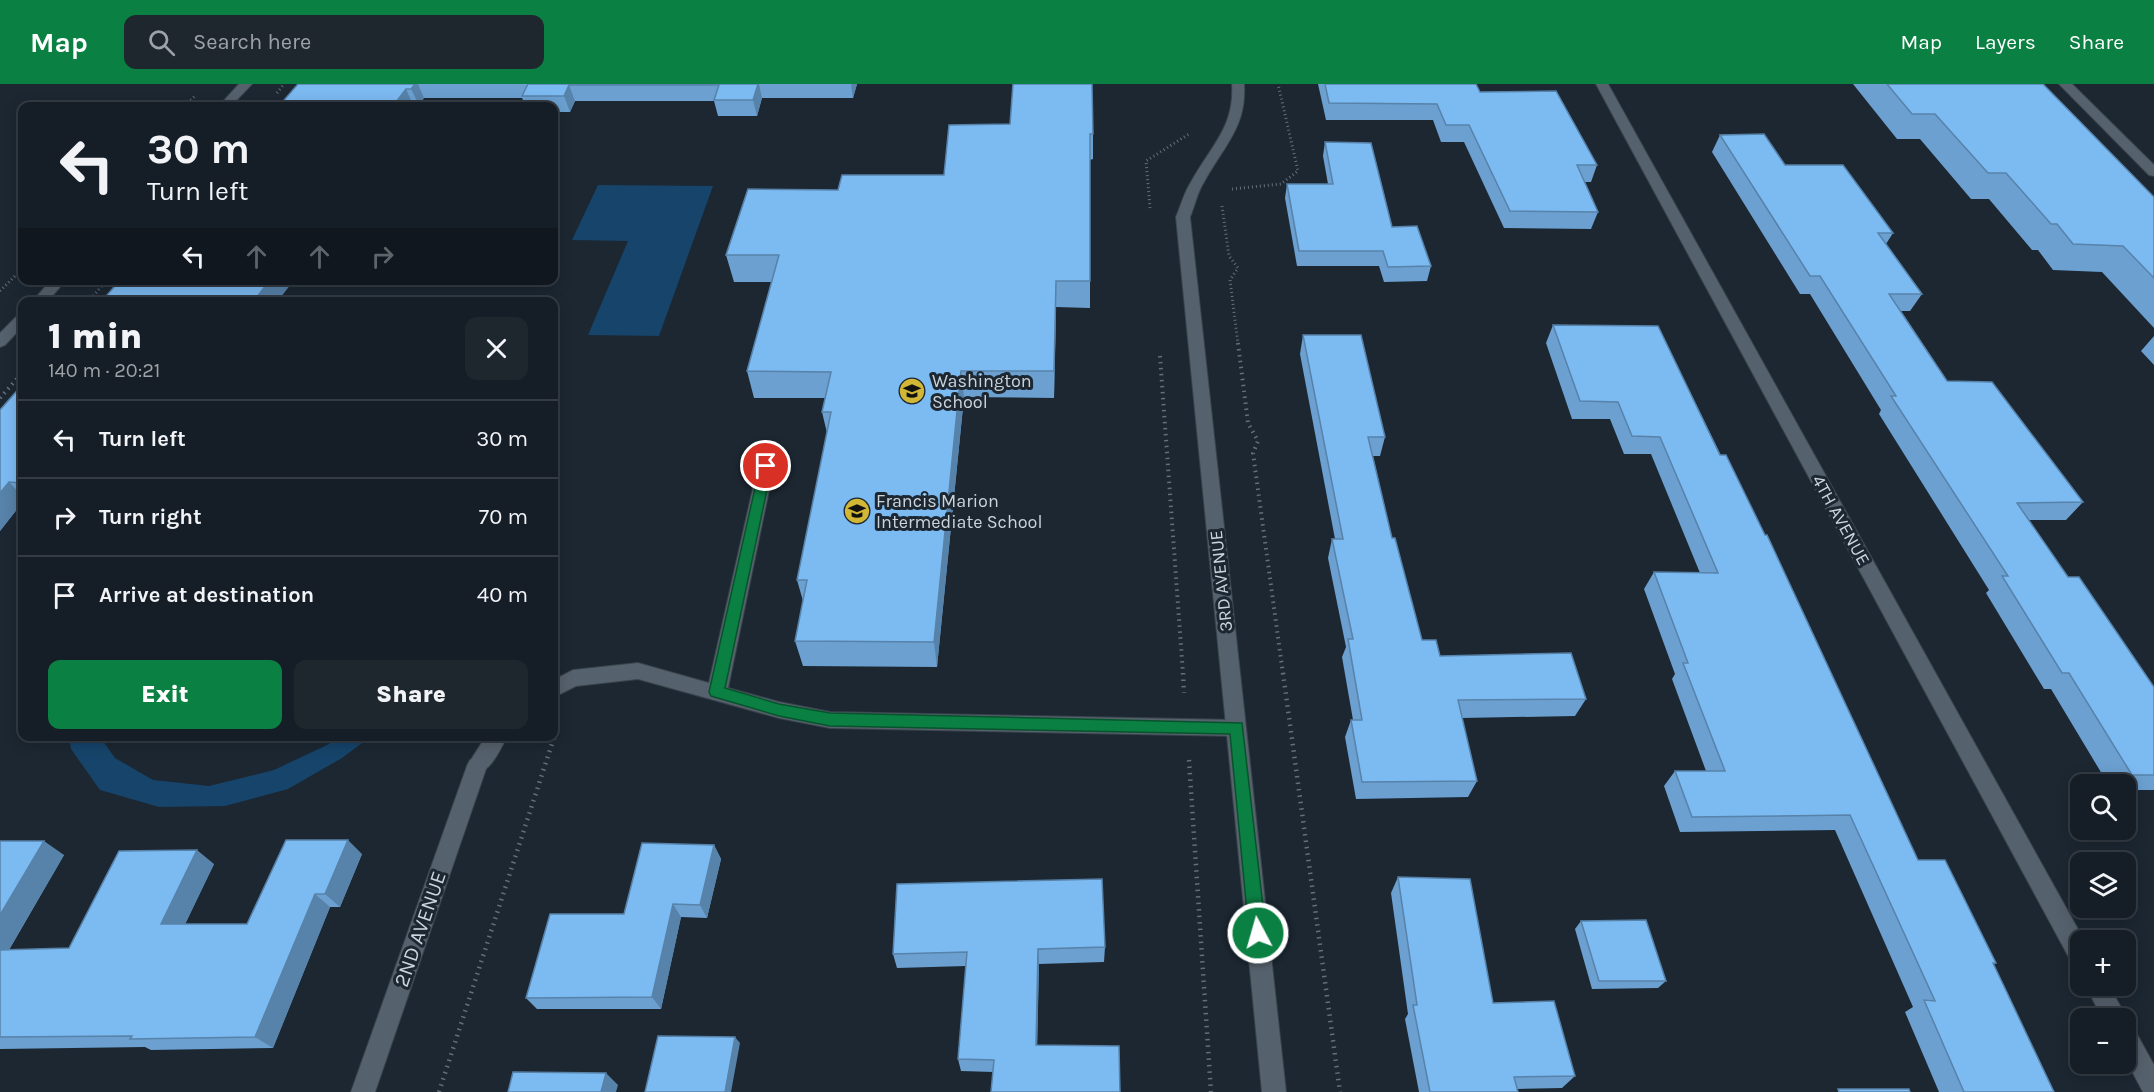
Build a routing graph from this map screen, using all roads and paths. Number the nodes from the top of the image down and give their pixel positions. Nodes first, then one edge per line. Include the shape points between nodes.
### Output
1 (246, 84) edge
2 (1238, 84) edge
3 (1278, 84) edge
4 (1602, 84) edge
5 (2065, 84) edge
6 (229, 102) edge
7 (1191, 132) dead end
8 (2154, 172) edge
9 (1226, 194) dead end
10 (1221, 199) dead end
11 (1150, 220) dead end
12 (18, 273) edge
13 (54, 285) edge
14 (103, 285) edge
15 (0, 291) edge
16 (44, 297) edge
17 (92, 297) edge
18 (18, 323) edge
19 (0, 342) edge
20 (1160, 348) dead end
21 (18, 378) edge
22 (0, 398) edge
23 (766, 466) dead end
24 (573, 678) junction
25 (558, 687) edge
26 (717, 692) junction
27 (558, 724) edge
28 (1187, 727) junction
29 (1236, 728) junction
30 (494, 741) edge
31 (553, 741) edge
32 (2070, 937) edge
33 (2136, 1056) edge
34 (2154, 1089) edge
35 (363, 1092) edge
36 (439, 1092) edge
37 (1211, 1092) edge
38 (1274, 1092) edge
39 (1340, 1092) edge

1 - 6 street
2 - 29 street, 3RD AVENUE via 1236,123 1196,182 1183,217
3 - 9 path via 1298,171 1281,184 1230,189
4 - 32 street, 4TH AVENUE
5 - 8 street
7 - 11 path via 1146,161
10 - 39 path via 1228,256 1238,268 1230,280 1231,291 1248,423 1258,441 1253,453
12 - 15 path
13 - 16 street
14 - 17 path
18 - 19 street
20 - 28 path
21 - 22 path
23 - 26 street
24 - 25 street
24 - 26 street via 638,671
24 - 27 path
26 - 28 street via 830,720
28 - 29 street
28 - 37 path
29 - 38 street, 3RD AVENUE
30 - 35 street, 2ND AVENUE via 477,766
31 - 36 path
33 - 34 street

